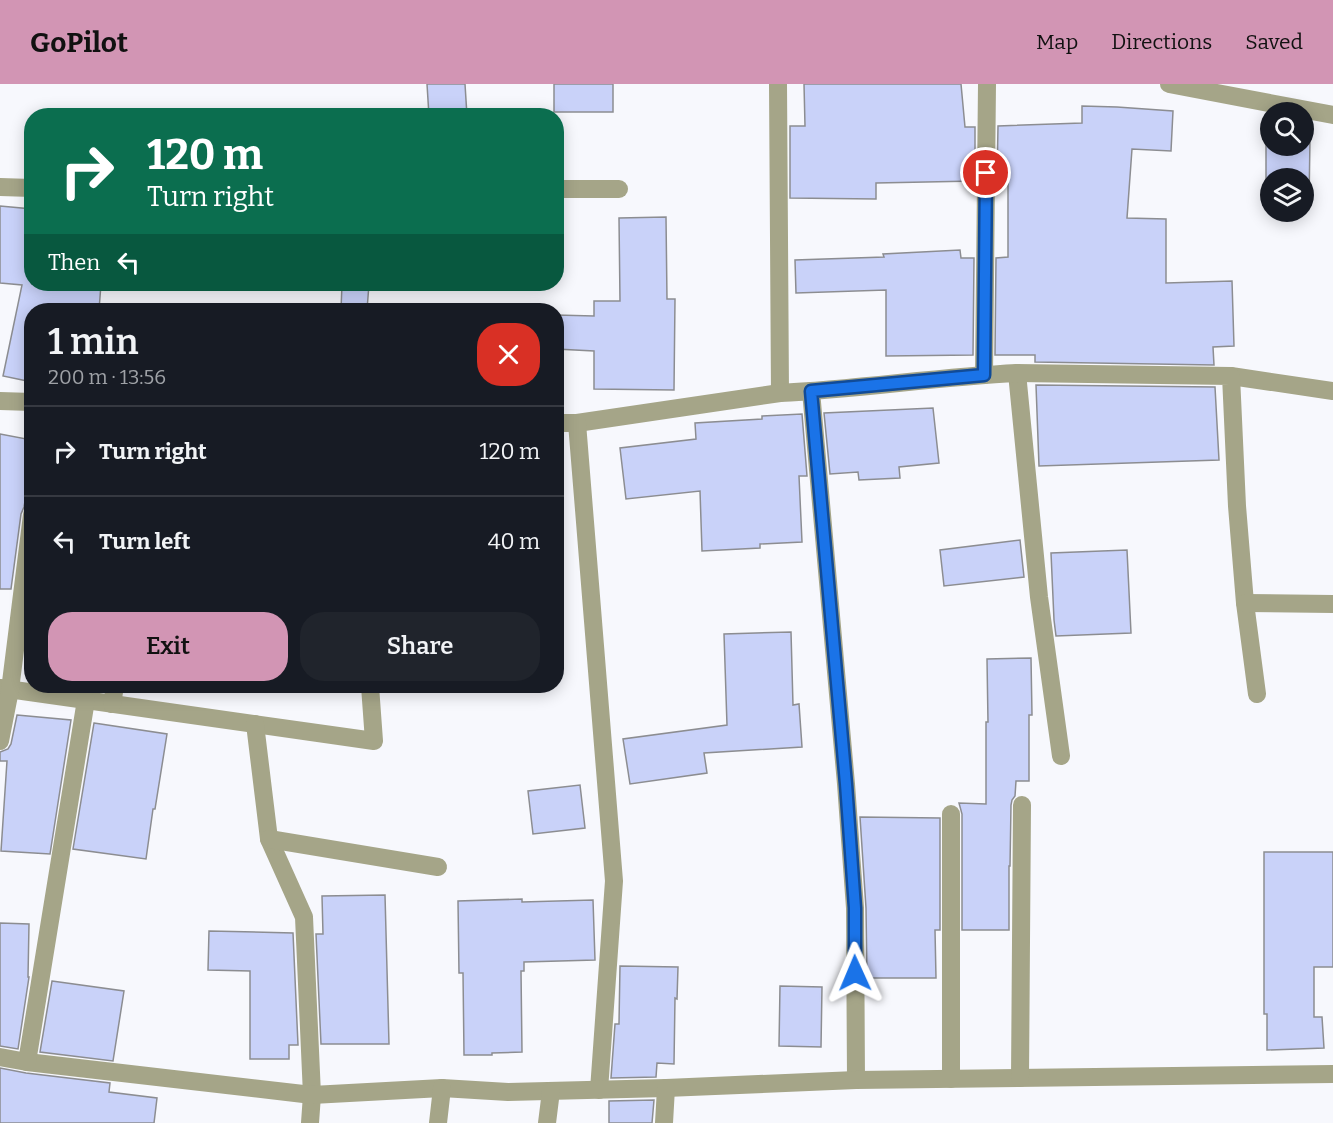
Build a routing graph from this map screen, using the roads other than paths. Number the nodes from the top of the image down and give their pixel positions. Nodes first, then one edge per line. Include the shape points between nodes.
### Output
1 (778, 84) edge
2 (987, 84) edge
3 (1169, 84) edge
4 (1333, 115) edge
5 (0, 187) edge
6 (24, 188) edge
7 (564, 189) edge
8 (619, 189) dead end
9 (1017, 373) junction
10 (984, 375) junction
11 (1231, 376) junction
12 (811, 391) junction
13 (1333, 391) edge
14 (780, 393) junction
15 (0, 401) edge
16 (24, 402) edge
17 (564, 423) edge
18 (577, 423) junction
19 (24, 567) edge
20 (1245, 603) junction
21 (1333, 604) edge
22 (5, 689) edge
23 (24, 692) edge
24 (34, 693) edge
25 (114, 693) edge
26 (371, 693) edge
27 (1257, 693) dead end
28 (86, 700) junction
29 (112, 704) junction
30 (255, 724) junction
31 (0, 741) edge
32 (1061, 756) dead end
33 (1022, 806) dead end
34 (951, 814) dead end
35 (269, 839) junction
36 (438, 867) dead end
37 (0, 1057) edge
38 (27, 1062) junction
39 (1333, 1074) edge
40 (1020, 1078) junction
41 (951, 1079) junction
42 (856, 1080) junction
43 (442, 1088) junction
44 (666, 1088) junction
45 (598, 1090) junction
46 (551, 1091) junction
47 (312, 1095) junction
48 (310, 1123) edge
49 (438, 1123) edge
50 (547, 1123) edge
51 (664, 1123) edge

1 - 14 street
2 - 10 street
3 - 4 street
5 - 6 street
7 - 8 street
9 - 10 street
9 - 11 street
9 - 32 street
10 - 12 street
11 - 13 street
11 - 20 street
12 - 14 street
12 - 42 street via 854,897
14 - 18 street
15 - 16 street
17 - 18 street
18 - 45 street via 614,881
19 - 22 street
20 - 21 street
20 - 27 street
22 - 23 street
22 - 31 street
24 - 28 street
25 - 29 street
26 - 30 street via 374,741
28 - 29 street
28 - 38 street
29 - 30 street
30 - 35 street
33 - 40 street
34 - 41 street
35 - 36 street
35 - 47 street via 304,917
37 - 38 street
38 - 47 street
39 - 40 street
40 - 41 street
41 - 42 street
42 - 44 street
43 - 46 street
43 - 47 street
43 - 49 street
44 - 45 street
44 - 51 street
45 - 46 street
46 - 50 street
47 - 48 street

